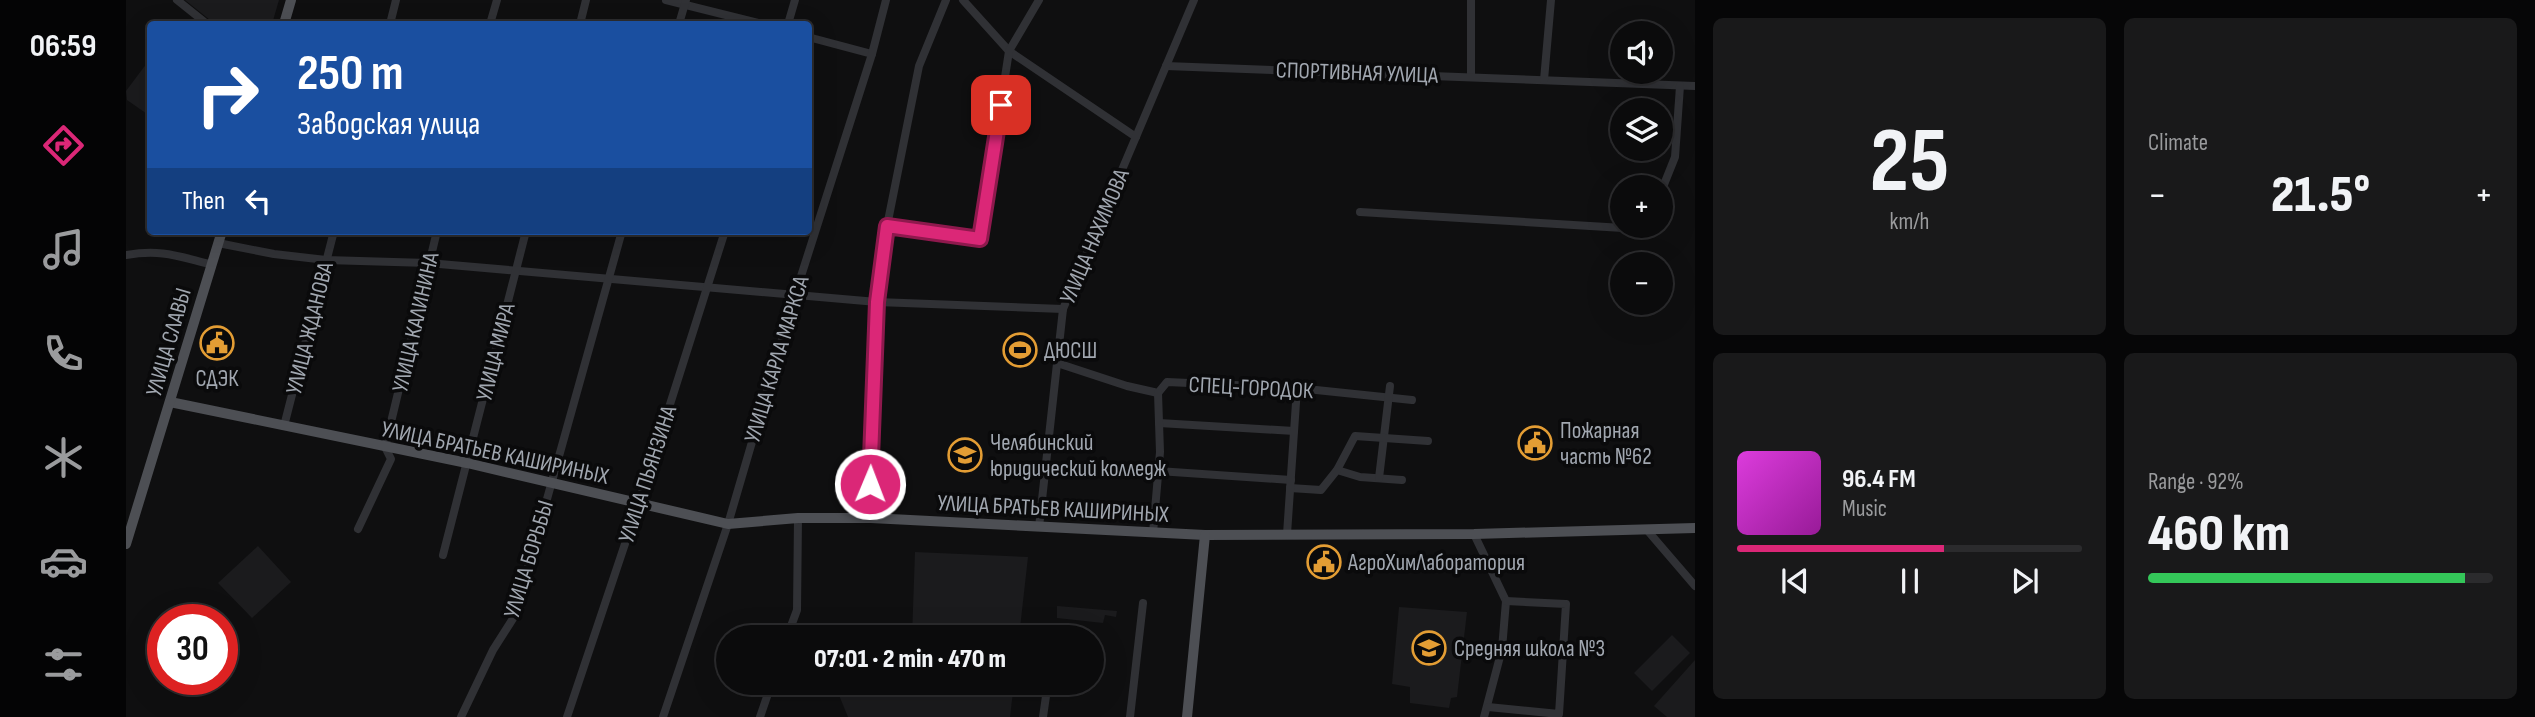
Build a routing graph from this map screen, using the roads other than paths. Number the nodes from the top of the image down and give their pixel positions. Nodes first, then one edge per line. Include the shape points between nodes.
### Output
1 (177, 0) edge
2 (291, 0) edge
3 (396, 0) edge
4 (497, 0) edge
5 (586, 0) edge
6 (666, 0) edge
7 (795, 0) edge
8 (886, 0) edge
9 (946, 0) edge
10 (963, 0) edge
11 (1039, 0) edge
12 (1194, 0) edge
13 (1471, 0) edge
14 (1551, 0) edge
15 (685, 2) edge
16 (203, 21) edge
17 (285, 21) edge
18 (391, 21) edge
19 (491, 21) edge
20 (581, 21) edge
21 (680, 21) edge
22 (752, 21) edge
23 (789, 21) edge
24 (812, 38) edge
25 (1009, 51) junction
26 (872, 54) junction
27 (1166, 66) junction
28 (1471, 76) junction
29 (1544, 80) junction
30 (1680, 86) junction
31 (1695, 86) edge
32 (1136, 137) junction
33 (1668, 175) edge
34 (1360, 212) dead end
35 (887, 226) junction
36 (1610, 227) edge
37 (221, 235) edge
38 (333, 235) edge
39 (436, 235) edge
40 (525, 235) edge
41 (621, 235) edge
42 (724, 235) edge
43 (218, 243) junction
44 (126, 255) edge
45 (326, 260) junction
46 (428, 263) junction
47 (210, 264) junction
48 (515, 271) junction
49 (609, 279) junction
50 (708, 287) junction
51 (795, 295) junction
52 (877, 302) junction
53 (1063, 309) junction
54 (1057, 363) junction
55 (1390, 386) dead end
56 (1297, 388) junction
57 (1158, 393) junction
58 (1390, 398) junction
59 (1412, 400) dead end
60 (170, 402) junction
61 (1159, 422) junction
62 (284, 426) junction
63 (1294, 431) junction
64 (1384, 438) junction
65 (1428, 441) dead end
66 (386, 447) junction
67 (467, 463) junction
68 (1337, 470) junction
69 (1158, 471) junction
70 (1380, 478) junction
71 (1402, 480) dead end
72 (552, 483) junction
73 (1291, 484) junction
74 (639, 502) junction
75 (798, 518) junction
76 (871, 518) junction
77 (728, 524) junction
78 (1039, 527) junction
79 (1695, 528) edge
80 (358, 529) dead end
81 (1647, 530) junction
82 (1153, 533) junction
83 (1287, 534) junction
84 (1474, 534) junction
85 (1205, 535) junction
86 (126, 544) edge
87 (443, 555) dead end
88 (1695, 586) edge
89 (1506, 601) junction
90 (1143, 603) dead end
91 (792, 625) edge
92 (768, 695) edge
93 (1047, 695) edge
94 (1488, 707) junction
95 (1519, 714) edge
96 (461, 717) edge
97 (567, 717) edge
98 (663, 717) edge
99 (760, 717) edge
100 (1044, 717) edge
101 (1130, 717) edge
102 (1187, 717) edge
103 (1484, 717) edge

1 - 16 street
2 - 17 main road
3 - 18 street
4 - 19 street
5 - 20 street
6 - 15 street
7 - 23 street
8 - 26 street, УЛИЦА КАРЛА МАРКСА
9 - 35 street via 919,66
10 - 25 street
11 - 25 street
12 - 27 street, УЛИЦА НАХИМОВА
13 - 28 street, СПОРТИВНАЯ УЛИЦА
14 - 29 street
15 - 21 street
15 - 22 street
24 - 26 street
25 - 32 street
25 - 35 street via 980,239
26 - 51 street, УЛИЦА КАРЛА МАРКСА
27 - 28 street, СПОРТИВНАЯ УЛИЦА
27 - 32 street, УЛИЦА НАХИМОВА
28 - 29 street
29 - 30 street
30 - 31 street
30 - 33 street via 1675,156
32 - 53 street, УЛИЦА НАХИМОВА
34 - 36 street
35 - 52 street
37 - 43 main road, УЛИЦА СЛАВЫ
38 - 45 street, УЛИЦА ЖДАНОВА
39 - 46 street, УЛИЦА КАЛИНИНА
40 - 48 street, УЛИЦА МИРА
41 - 49 street, УЛИЦА БОРЬБЫ
42 - 50 street, УЛИЦА ПЬЯНЗИНА
43 - 45 street
43 - 47 main road, УЛИЦА СЛАВЫ
44 - 47 street via 162,252
45 - 46 street
45 - 62 street, УЛИЦА ЖДАНОВА
46 - 48 street
46 - 66 street, УЛИЦА КАЛИНИНА
47 - 60 main road, УЛИЦА СЛАВЫ
48 - 49 street
48 - 67 street, УЛИЦА МИРА
49 - 50 street
49 - 72 street, УЛИЦА БОРЬБЫ
50 - 51 street
50 - 74 street, УЛИЦА ПЬЯНЗИНА
51 - 52 street
51 - 77 street, УЛИЦА КАРЛА МАРКСА
52 - 53 street
52 - 76 street
53 - 54 street, УЛИЦА НАХИМОВА
54 - 57 street, СПЕЦ-ГОРОДОК
54 - 78 street, УЛИЦА НАХИМОВА
55 - 58 street
56 - 57 street, СПЕЦ-ГОРОДОК via 1167,382
56 - 58 street, СПЕЦ-ГОРОДОК
56 - 63 street
57 - 61 street
58 - 59 street, СПЕЦ-ГОРОДОК
58 - 64 street
60 - 62 main road, УЛИЦА БРАТЬЕВ КАШИРИНЫХ
60 - 86 main road, УЛИЦА СЛАВЫ
61 - 63 street
61 - 69 street
62 - 66 main road, УЛИЦА БРАТЬЕВ КАШИРИНЫХ
63 - 73 street
64 - 65 street
64 - 68 street via 1355,436
64 - 70 street
66 - 67 main road, УЛИЦА БРАТЬЕВ КАШИРИНЫХ
66 - 80 street, УЛИЦА КАЛИНИНА via 391,459
67 - 72 main road, УЛИЦА БРАТЬЕВ КАШИРИНЫХ
67 - 87 street, УЛИЦА МИРА
68 - 70 street
68 - 73 street via 1321,490
69 - 73 street
69 - 82 street
70 - 71 street
72 - 74 main road, УЛИЦА БРАТЬЕВ КАШИРИНЫХ
72 - 96 street, УЛИЦА БОРЬБЫ via 513,617
73 - 83 street
74 - 77 main road, УЛИЦА БРАТЬЕВ КАШИРИНЫХ
74 - 97 street, УЛИЦА ПЬЯНЗИНА
75 - 76 main road, УЛИЦА БРАТЬЕВ КАШИРИНЫХ
75 - 77 main road, УЛИЦА БРАТЬЕВ КАШИРИНЫХ
75 - 91 street via 797,610
76 - 78 main road, УЛИЦА БРАТЬЕВ КАШИРИНЫХ
77 - 98 street, УЛИЦА КАРЛА МАРКСА
78 - 82 main road, УЛИЦА БРАТЬЕВ КАШИРИНЫХ
79 - 81 main road, УЛИЦА БРАТЬЕВ КАШИРИНЫХ
81 - 84 main road, УЛИЦА БРАТЬЕВ КАШИРИНЫХ
81 - 88 street
82 - 85 main road, УЛИЦА БРАТЬЕВ КАШИРИНЫХ
83 - 84 main road, УЛИЦА БРАТЬЕВ КАШИРИНЫХ
83 - 85 main road, УЛИЦА БРАТЬЕВ КАШИРИНЫХ
84 - 89 street
85 - 102 main road
89 - 94 street via 1502,649
89 - 95 street via 1566,604 1559,714
90 - 101 street
92 - 99 street
93 - 100 street
94 - 95 street
94 - 103 street

